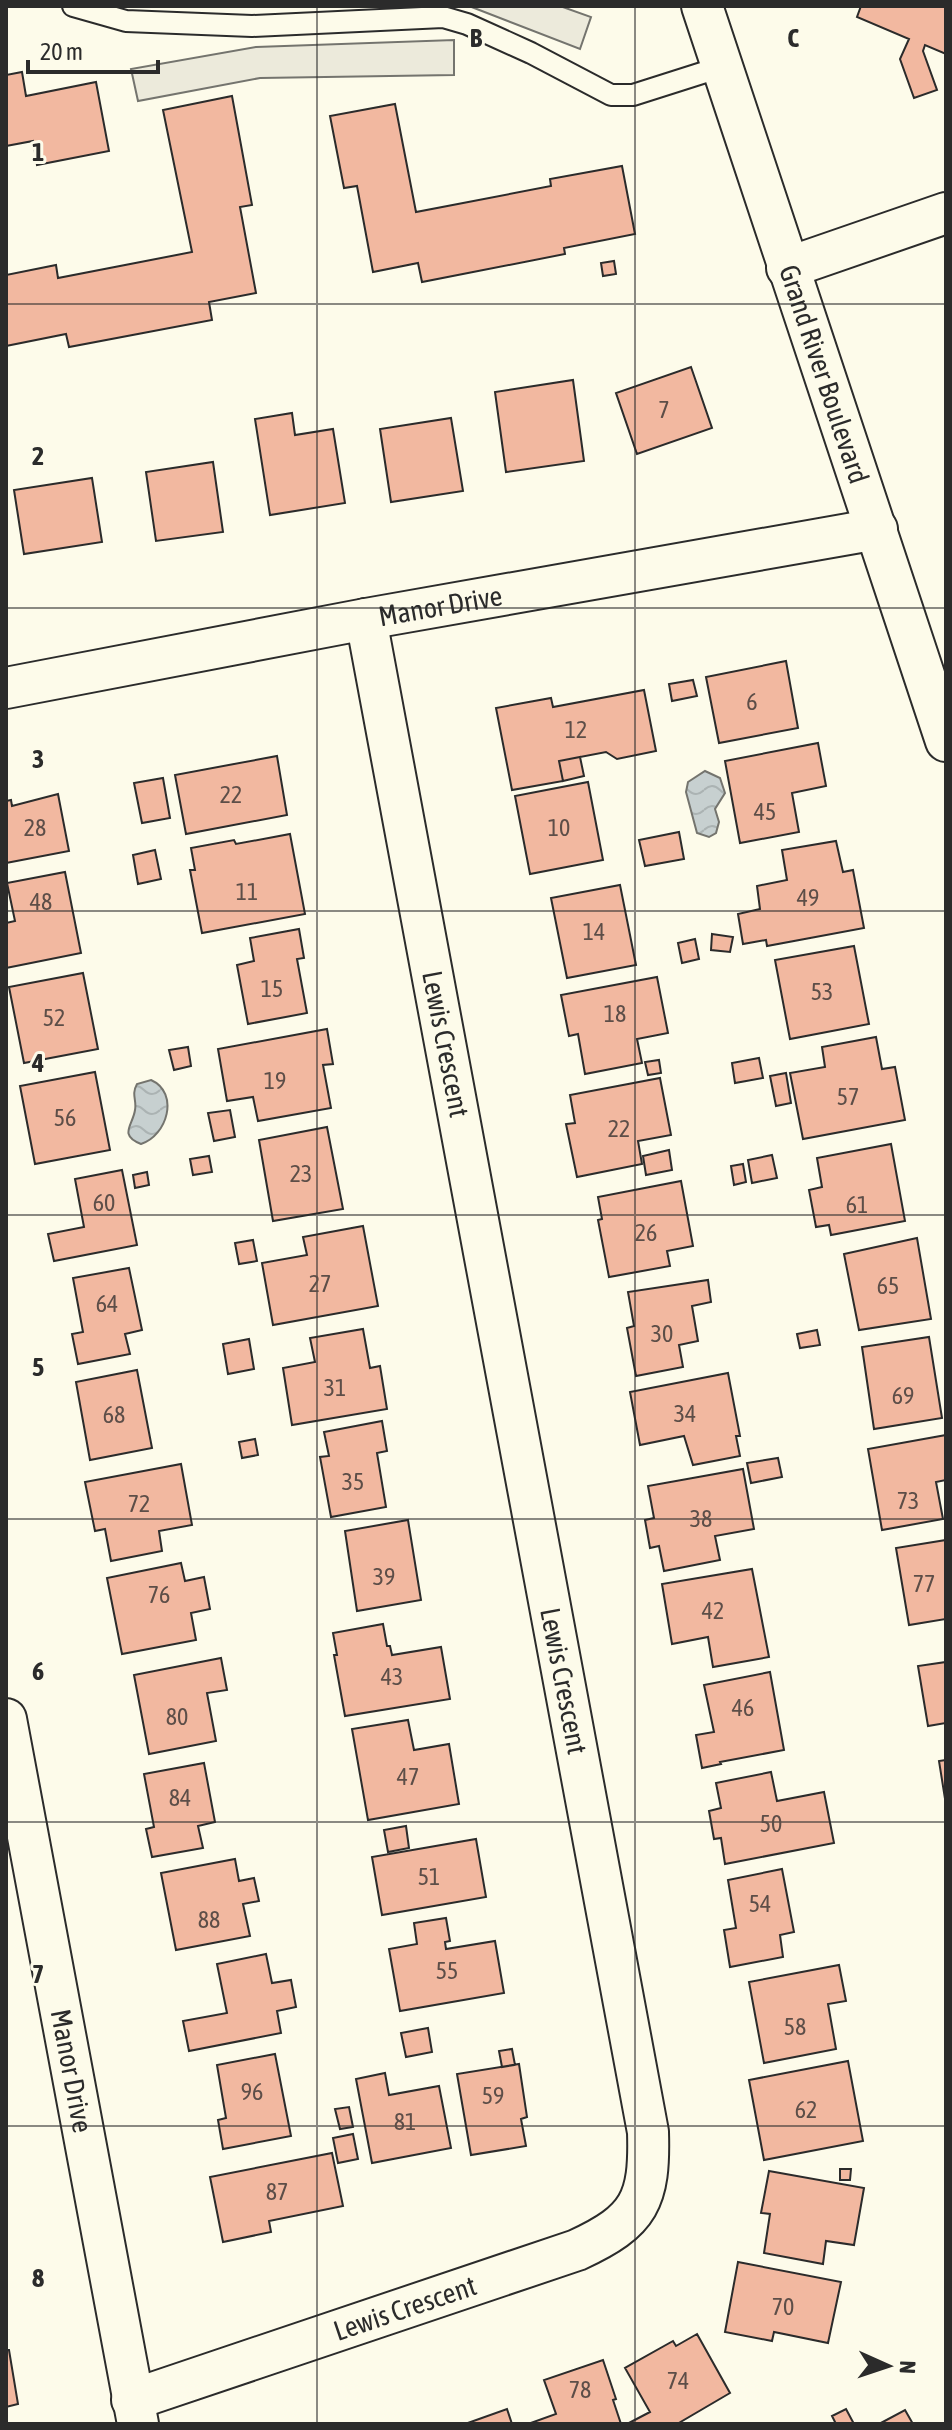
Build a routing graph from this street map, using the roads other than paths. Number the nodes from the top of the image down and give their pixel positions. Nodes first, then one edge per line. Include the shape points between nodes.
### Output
1 (73, 6) edge
2 (702, 6) edge
3 (721, 67) junction
4 (946, 213) edge
5 (787, 268) junction
6 (877, 529) junction
7 (366, 619) junction
8 (6, 688) edge
9 (946, 741) edge
10 (6, 1719) edge
11 (135, 2412) edge

1 - 3 lane via 126,21 252,26 443,17 531,53 611,95 633,95
2 - 3 street, Grand River Boulevard
3 - 5 street, Grand River Boulevard
4 - 5 street
5 - 6 street, Grand River Boulevard
6 - 7 street, Manor Drive
6 - 9 street, Grand River Boulevard
7 - 8 street, Manor Drive
7 - 11 street, Lewis Crescent via 645,2116 649,2167 639,2206 610,2235
10 - 11 street, Manor Drive

